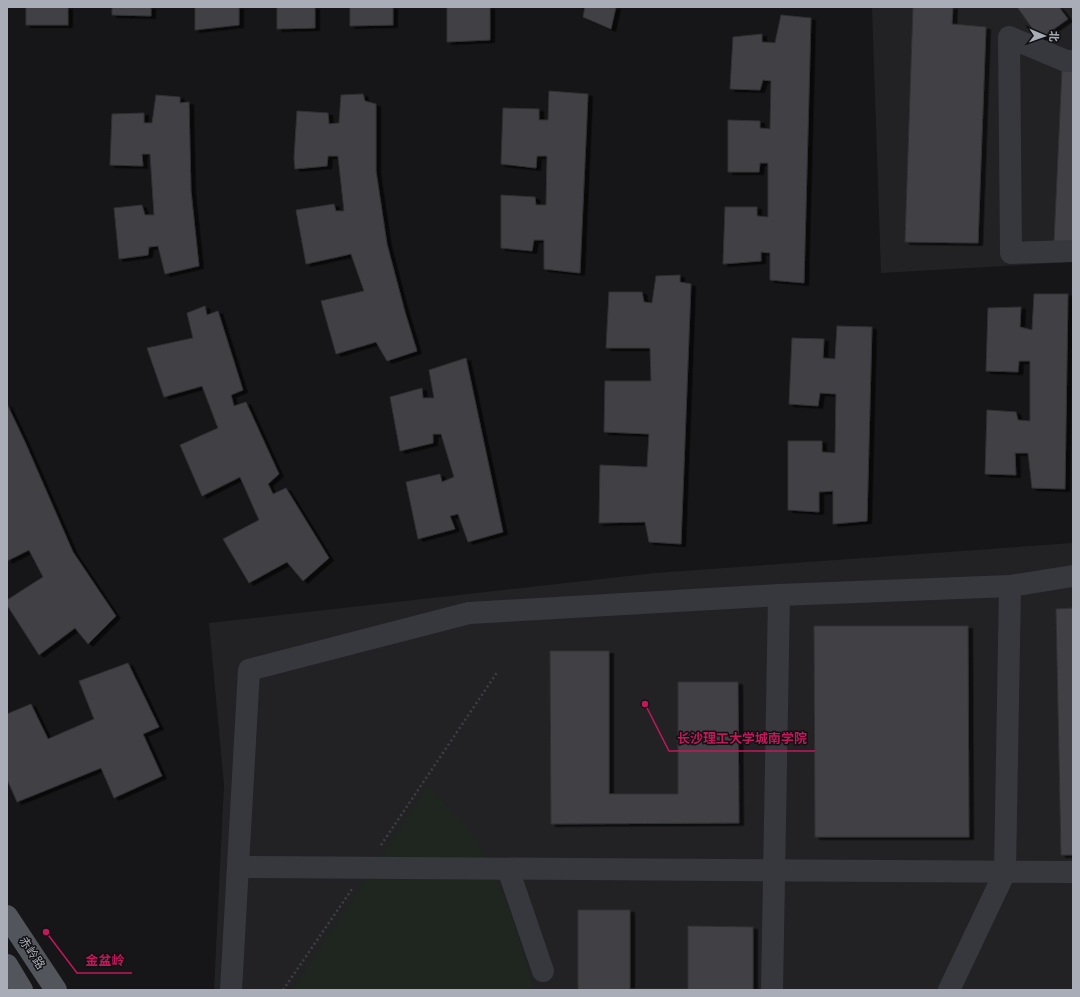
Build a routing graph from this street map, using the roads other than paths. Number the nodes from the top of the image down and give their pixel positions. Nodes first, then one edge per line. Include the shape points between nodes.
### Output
1 (1073, 61) edge
2 (1073, 251) edge
3 (1073, 576) edge
4 (1010, 586) junction
5 (779, 595) junction
6 (238, 867) junction
7 (508, 869) junction
8 (774, 870) junction
9 (1005, 872) junction
10 (1073, 872) edge
11 (7, 916) edge
12 (7, 965) edge
13 (543, 971) dead end
14 (22, 990) edge
15 (56, 990) edge
16 (230, 990) edge
17 (772, 990) edge
18 (949, 990) edge

1 - 2 street via 1066,61 1009,37 1011,253
3 - 4 street
4 - 5 street
4 - 9 street
5 - 6 street via 469,613 249,670
5 - 8 street
6 - 7 street
6 - 16 street
7 - 8 street
7 - 13 street
8 - 9 street
8 - 17 street
9 - 10 street
9 - 18 street
11 - 15 main road, 赤岭路
12 - 14 main road

